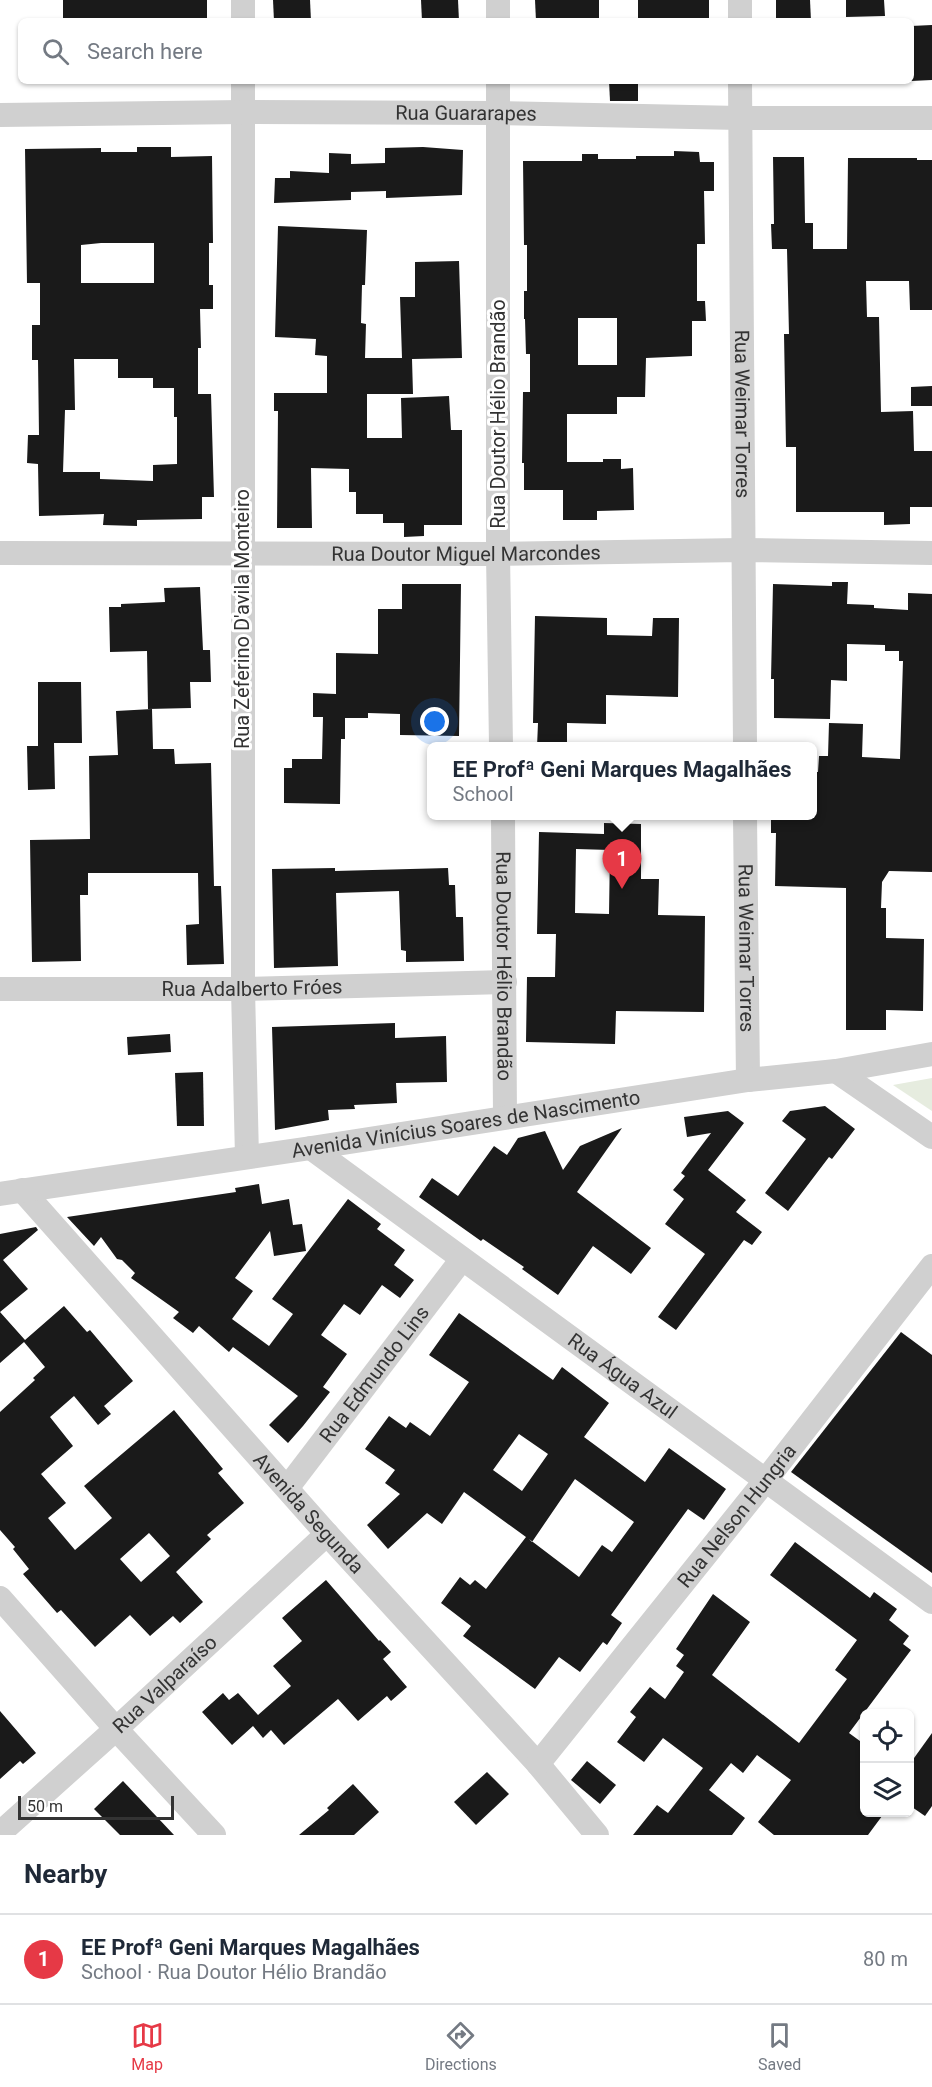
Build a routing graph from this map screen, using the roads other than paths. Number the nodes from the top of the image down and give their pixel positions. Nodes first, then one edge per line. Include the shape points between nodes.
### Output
1 (243, 0) edge
2 (498, 0) edge
3 (740, 0) edge
4 (243, 18) edge
5 (498, 18) edge
6 (740, 18) edge
7 (243, 84) edge
8 (498, 84) edge
9 (740, 84) edge
10 (243, 112) junction
11 (498, 113) junction
12 (0, 115) edge
13 (740, 118) junction
14 (932, 118) edge
15 (742, 550) junction
16 (0, 553) edge
17 (242, 553) junction
18 (932, 553) edge
19 (498, 554) junction
20 (501, 742) edge
21 (745, 742) edge
22 (502, 820) edge
23 (745, 820) edge
24 (505, 982) junction
25 (0, 989) edge
26 (243, 989) junction
27 (932, 1054) edge
28 (836, 1071) junction
29 (748, 1080) junction
30 (505, 1117) junction
31 (932, 1137) edge
32 (311, 1148) junction
33 (247, 1157) junction
34 (11, 1192) edge
35 (462, 1259) junction
36 (932, 1266) edge
37 (765, 1481) junction
38 (288, 1487) junction
39 (327, 1534) junction
40 (0, 1598) edge
41 (932, 1602) edge
42 (116, 1729) junction
43 (538, 1764) junction
44 (0, 1833) edge
45 (214, 1835) edge
46 (597, 1835) edge

1 - 4 street
2 - 5 street
3 - 6 street
7 - 10 street, Rua Zeferino D'avila Monteiro
8 - 11 street, Rua Doutor Hélio Brandão
9 - 13 street, Rua Weimar Torres
10 - 11 street, Rua Guararapes
10 - 12 street, Rua Guararapes
10 - 17 street, Rua Zeferino D'avila Monteiro
11 - 13 street, Rua Guararapes
11 - 19 street, Rua Doutor Hélio Brandão
13 - 14 street, Rua Guararapes
13 - 15 street, Rua Weimar Torres
15 - 18 street, Rua Doutor Miguel Marcondes
15 - 19 street, Rua Doutor Miguel Marcondes
15 - 21 street, Rua Weimar Torres
16 - 17 street, Rua Doutor Miguel Marcondes
17 - 19 street, Rua Doutor Miguel Marcondes
17 - 26 street, Rua Zeferino D'avila Monteiro
19 - 20 street, Rua Doutor Hélio Brandão
22 - 24 street, Rua Doutor Hélio Brandão
23 - 29 street, Rua Weimar Torres
24 - 26 street, Rua Adalberto Fróes
24 - 30 street, Rua Doutor Hélio Brandão
25 - 26 street, Rua Adalberto Fróes
26 - 33 street, Rua Zeferino D'avila Monteiro
27 - 28 street, Avenida Vinícius Soares de Nascimento
28 - 29 street, Avenida Vinícius Soares de Nascimento
28 - 31 street
29 - 30 street, Avenida Vinícius Soares de Nascimento
30 - 32 street, Avenida Vinícius Soares de Nascimento
32 - 33 street, Avenida Vinícius Soares de Nascimento
32 - 35 street, Rua Água Azul
33 - 34 street, Avenida Vinícius Soares de Nascimento
34 - 38 street, Avenida Segunda
35 - 37 street, Rua Água Azul
35 - 38 street, Rua Edmundo Lins
36 - 37 street, Rua Nelson Hungria
37 - 41 street, Rua Água Azul
37 - 43 street, Rua Nelson Hungria
38 - 39 street, Avenida Segunda
39 - 42 street, Rua Valparaíso
39 - 43 street, Avenida Segunda
40 - 42 street
42 - 44 street, Rua Valparaíso
42 - 45 street
43 - 46 street, Avenida Segunda

